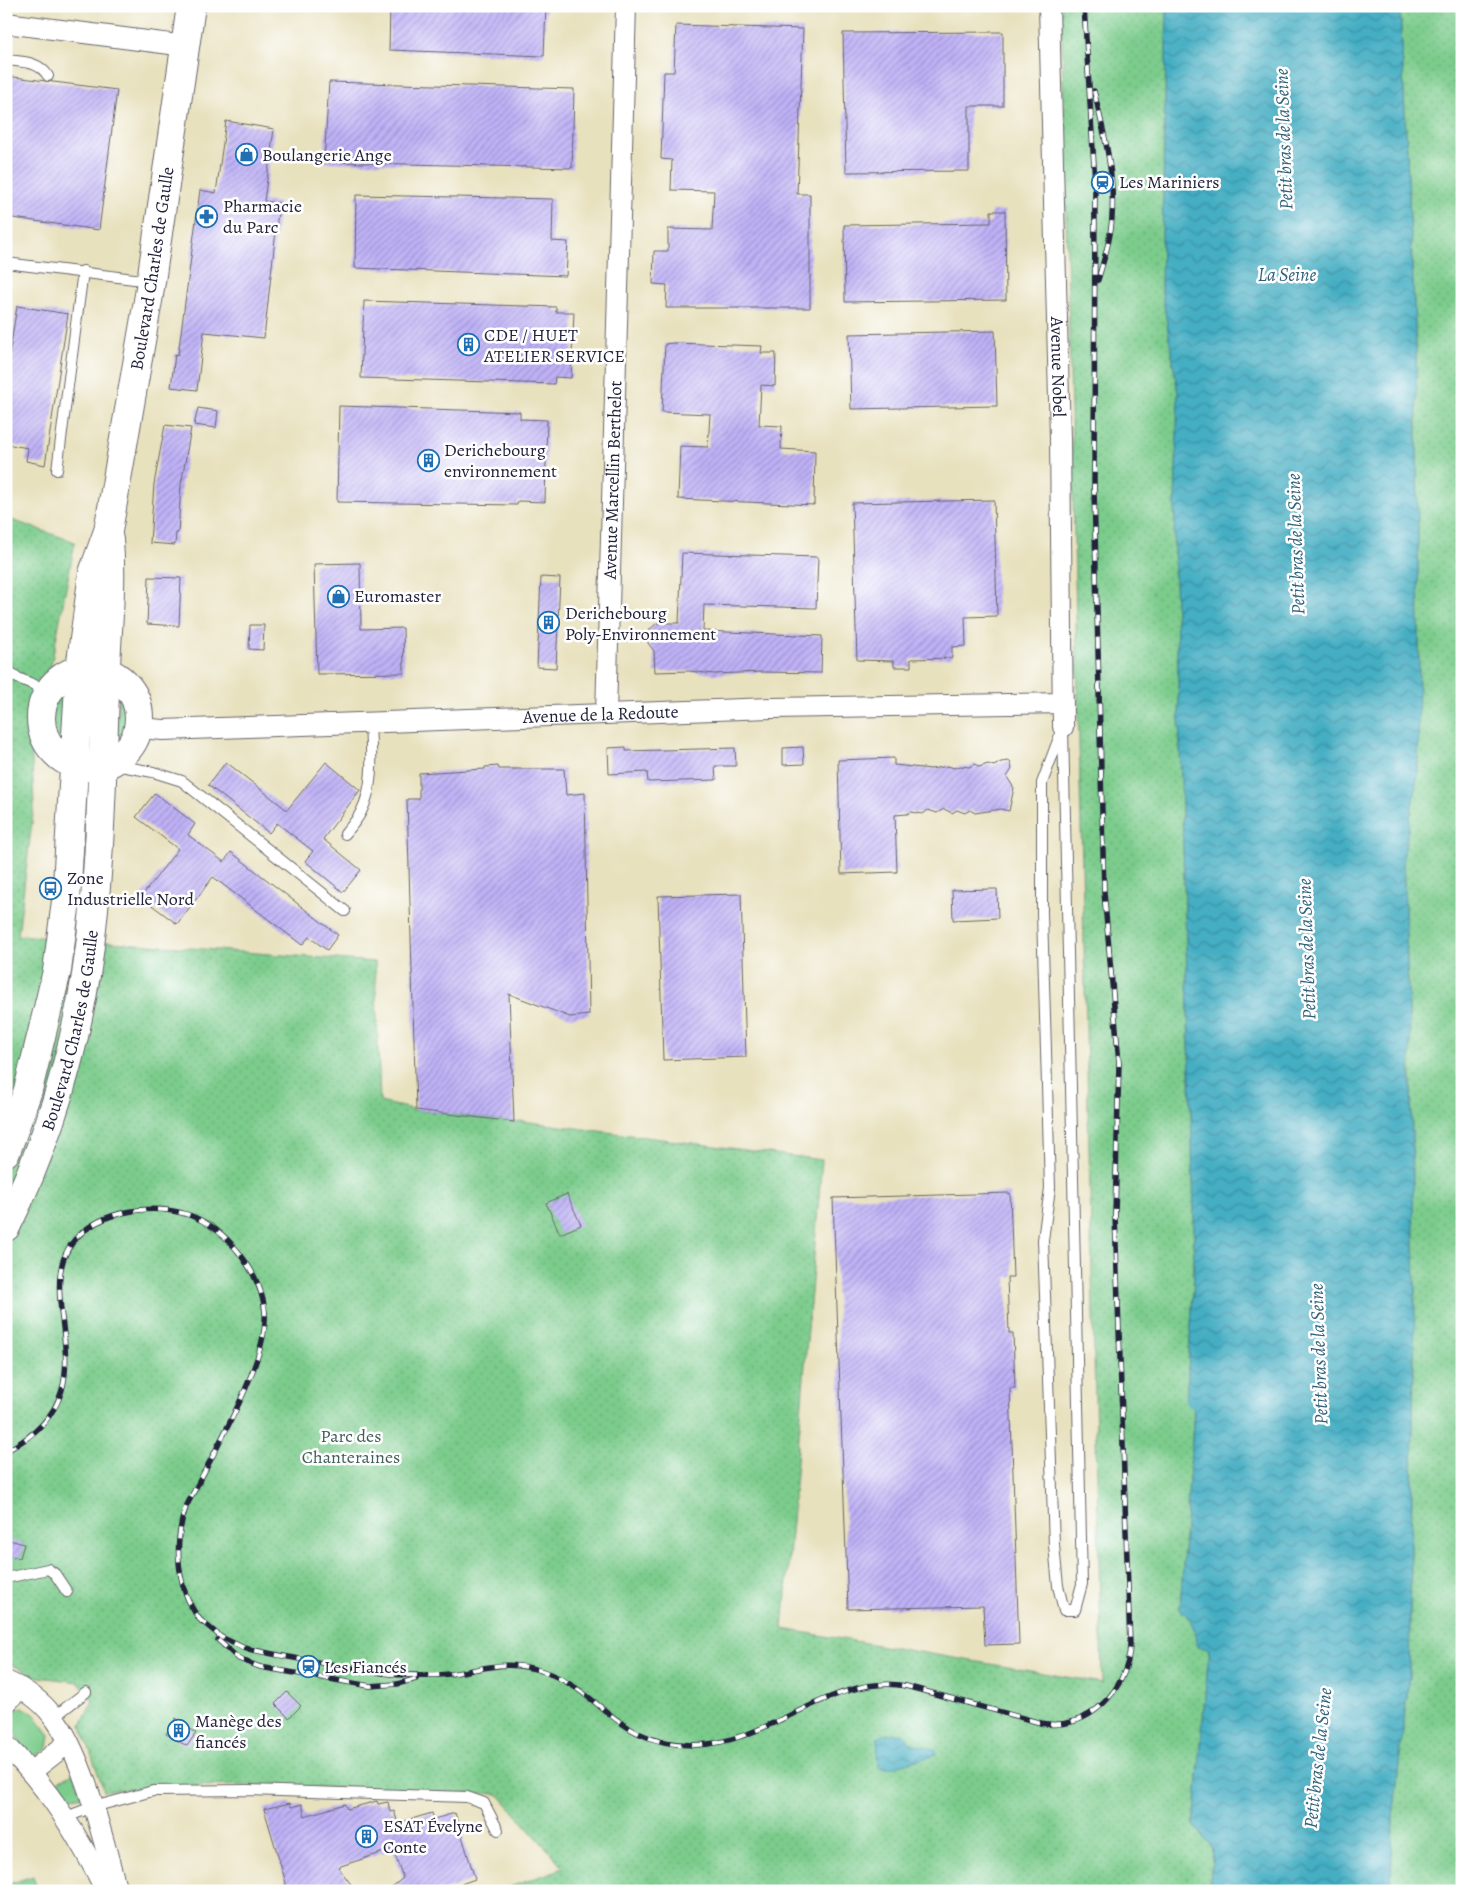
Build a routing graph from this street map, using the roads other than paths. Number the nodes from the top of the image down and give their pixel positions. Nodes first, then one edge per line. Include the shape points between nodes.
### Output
1 (191, 6) edge
2 (626, 6) edge
3 (1049, 6) edge
4 (6, 23) edge
5 (186, 46) junction
6 (6, 60) edge
7 (48, 76) dead end
8 (6, 263) edge
9 (83, 271) junction
10 (151, 281) junction
11 (57, 470) dead end
12 (6, 669) edge
13 (93, 670) junction
14 (49, 691) junction
15 (1063, 703) junction
16 (606, 714) junction
17 (370, 722) junction
18 (1064, 727) junction
19 (140, 728) junction
20 (75, 765) junction
21 (106, 765) junction
22 (345, 834) dead end
23 (345, 911) dead end
24 (6, 1152) edge
25 (6, 1227) edge
26 (6, 1578) edge
27 (67, 1592) dead end
28 (14, 1684) edge
29 (86, 1692) dead end
30 (6, 1703) edge
31 (54, 1717) junction
32 (68, 1743) junction
33 (6, 1745) edge
34 (32, 1772) junction
35 (93, 1806) junction
36 (66, 1817) junction
37 (498, 1830) dead end
38 (106, 1891) edge
39 (117, 1891) edge

1 - 5 main road, Boulevard Charles de Gaulle
2 - 16 street, Avenue Marcellin Berthelot
3 - 15 street, Avenue Nobel
4 - 5 street
5 - 10 main road, Boulevard Charles de Gaulle
6 - 7 lane via 32,63
8 - 9 lane
9 - 10 lane
9 - 11 lane
10 - 13 main road, Boulevard Charles de Gaulle via 108,531 93,573
12 - 14 lane via 18,678
13 - 14 main road via 58,681
13 - 19 main road via 117,676 129,688 137,702
13 - 20 main road, Boulevard Charles de Gaulle
13 - 21 main road, Boulevard Charles de Gaulle
14 - 20 main road via 41,721 45,739 56,754
15 - 16 street, Avenue de la Redoute
15 - 18 street, Avenue Nobel
16 - 17 street, Avenue de la Redoute
17 - 19 street, Avenue de la Redoute via 164,730
17 - 22 lane via 371,772 366,802
18 - 18 lane via 1082,1584 1076,1610 1064,1610 1054,1545 1043,1240 1050,1188 1042,913 1042,783
19 - 21 main road via 132,746
20 - 21 main road via 86,768
20 - 24 main road, Boulevard Charles de Gaulle via 66,901 57,971 28,1090
21 - 23 lane via 152,772 182,781
21 - 25 main road, Boulevard Charles de Gaulle via 93,918 76,1029 48,1126
26 - 27 lane via 48,1569
28 - 30 street
28 - 31 street via 39,1701
29 - 31 lane
31 - 32 street
32 - 34 street
32 - 35 street
33 - 34 street
34 - 36 street
35 - 36 lane
35 - 37 lane via 153,1791 248,1790 467,1798 484,1803
35 - 39 street
36 - 38 street

